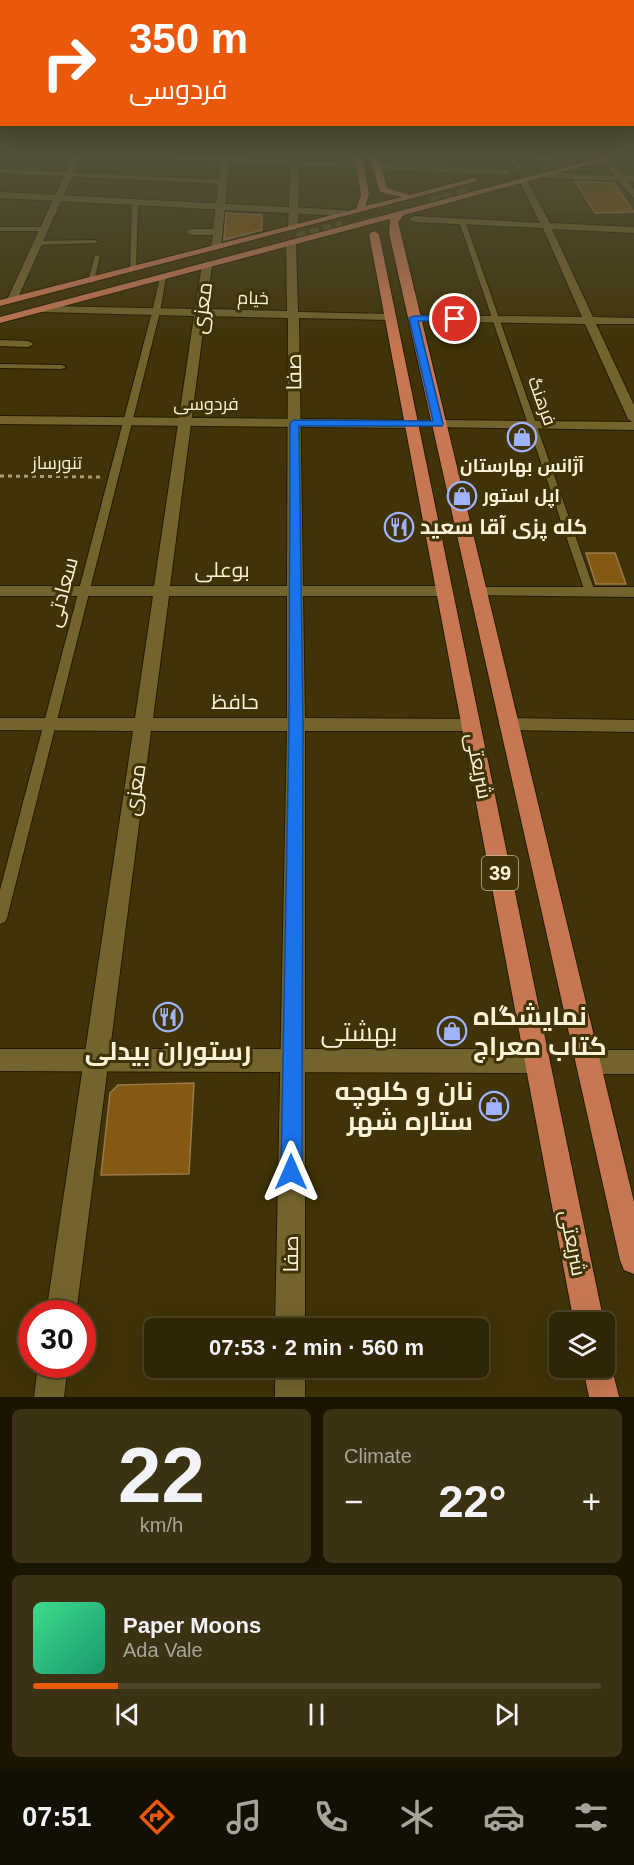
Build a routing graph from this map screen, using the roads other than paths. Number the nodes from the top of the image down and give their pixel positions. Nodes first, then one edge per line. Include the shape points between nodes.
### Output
1 (48, 219) edge
2 (134, 219) edge
3 (220, 219) edge
4 (294, 219) edge
5 (323, 219) joint
6 (361, 219) edge
7 (373, 219) edge
8 (395, 219) edge
9 (419, 219) edge
10 (543, 219) edge
11 (462, 221) junction
12 (343, 225) junction
13 (546, 225) junction
14 (0, 229) edge
15 (43, 229) junction
16 (634, 230) edge
17 (191, 232) dead end
18 (218, 232) junction
19 (394, 233) junction
20 (374, 234) junction
21 (293, 235) junction
22 (95, 242) dead end
23 (36, 243) junction
24 (98, 256) dead end
25 (212, 256) junction
26 (133, 269) junction
27 (163, 277) junction
28 (95, 280) junction
29 (116, 289) junction
30 (12, 300) junction
31 (0, 303) edge
32 (42, 309) junction
33 (156, 312) junction
34 (202, 313) junction
35 (293, 315) junction
36 (390, 317) junction
37 (414, 318) junction
38 (496, 319) junction
39 (590, 320) junction
40 (0, 321) edge
41 (634, 321) edge
42 (0, 343) edge
43 (28, 344) dead end
44 (0, 366) edge
45 (62, 367) dead end
46 (634, 419) edge
47 (0, 420) edge
48 (127, 421) junction
49 (187, 422) junction
50 (294, 423) junction
51 (411, 424) junction
52 (438, 424) junction
53 (534, 425) junction
54 (634, 426) edge
55 (0, 591) edge
56 (84, 591) junction
57 (163, 591) junction
58 (294, 591) junction
59 (444, 591) junction
60 (477, 592) junction
61 (590, 592) junction
62 (634, 592) edge
63 (0, 724) edge
64 (49, 724) junction
65 (144, 724) junction
66 (508, 724) junction
67 (296, 725) junction
68 (471, 725) junction
69 (634, 726) edge
70 (5, 881) edge
71 (0, 918) edge
72 (0, 1060) edge
73 (96, 1060) junction
74 (292, 1060) junction
75 (538, 1061) junction
76 (588, 1062) junction
77 (634, 1062) edge
78 (634, 1260) edge
79 (63, 1300) edge
80 (587, 1312) edge
81 (290, 1318) edge
82 (51, 1378) edge
83 (290, 1378) edge
84 (600, 1378) edge
85 (49, 1397) edge
86 (290, 1397) edge
87 (604, 1397) edge

1 - 15 street
2 - 26 lane
3 - 18 street, معزی
4 - 21 street, صفا
5 - 12 main road via 321,226 331,229
5 - 21 main road
6 - 12 main road
7 - 12 main road
8 - 19 main road
9 - 11 street
10 - 13 street
11 - 13 street
11 - 38 lane, فرهنگ
12 - 20 main road
12 - 21 main road
13 - 16 street
13 - 39 street
14 - 15 lane
15 - 23 street
17 - 18 street
18 - 25 street, معزی
19 - 20 main road
19 - 37 main road, شریعتی / 39
20 - 36 main road, شریعتی / 39
21 - 25 main road
21 - 25 main road
21 - 28 main road via 153,270
21 - 29 main road via 158,273
21 - 35 street, صفا
22 - 23 lane
23 - 30 street
24 - 28 lane
25 - 26 main road
25 - 27 main road
25 - 34 street, معزی
26 - 28 main road
27 - 29 main road
27 - 33 lane, سعادتی
28 - 30 main road
29 - 32 main road
30 - 31 main road
32 - 33 street, خیام
32 - 40 main road
33 - 34 street, خیام
33 - 48 lane, سعادتی
34 - 35 street, خیام
34 - 49 street, معزی
35 - 36 street, خیام
35 - 50 street, صفا
36 - 51 main road, شریعتی / 39
37 - 38 street
37 - 52 main road, شریعتی / 39
38 - 39 street
38 - 53 lane, فرهنگ
39 - 41 street
39 - 46 street
42 - 43 street
44 - 45 lane
47 - 48 street, فردوسی
48 - 49 street, فردوسی
48 - 56 lane, سعادتی
49 - 50 street, فردوسی
49 - 57 street, معزی
50 - 51 street, فردوسی
50 - 58 street, صفا
51 - 52 main road
51 - 59 main road, شریعتی / 39
52 - 53 street
52 - 60 main road, شریعتی / 39
53 - 54 street
53 - 61 lane, فرهنگ
55 - 56 street, بوعلی
56 - 57 street, بوعلی
56 - 64 lane, سعادتی
57 - 58 street, بوعلی
57 - 65 street, معزی
58 - 59 street, بوعلی
58 - 67 street, صفا
59 - 68 main road, شریعتی / 39
60 - 61 street
60 - 66 main road, شریعتی / 39
61 - 62 street
63 - 64 street, حافظ
64 - 65 street, حافظ
64 - 70 lane, سعادتی
65 - 67 street, حافظ
65 - 73 street, معزی
66 - 69 street
66 - 76 main road, شریعتی / 39
67 - 68 street, حافظ
67 - 74 street, صفا
68 - 75 main road, شریعتی / 39
70 - 71 lane, سعادتی
72 - 73 street, بهشتی
73 - 74 street, بهشتی
73 - 79 street, معزی
74 - 75 street, بهشتی
74 - 81 street, صفا
75 - 80 main road, شریعتی / 39
76 - 77 street
76 - 78 main road, شریعتی / 39
82 - 85 street
83 - 86 street
84 - 87 main road

